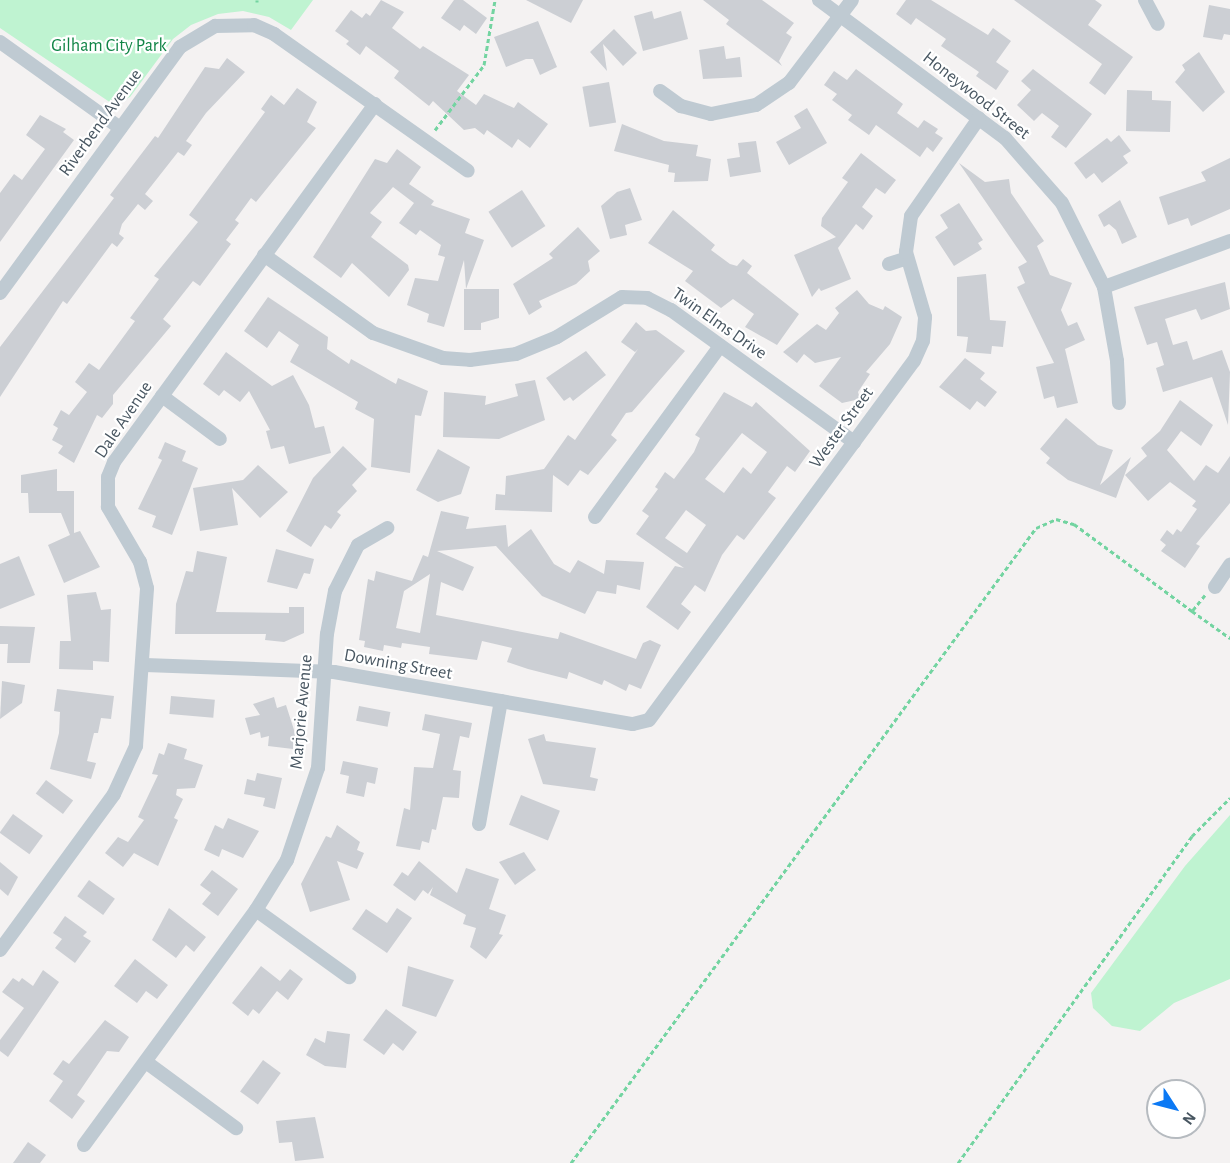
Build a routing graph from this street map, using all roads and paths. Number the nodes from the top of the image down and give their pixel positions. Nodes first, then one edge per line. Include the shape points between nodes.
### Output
1 (495, 0) edge
2 (819, 0) edge
3 (852, 0) edge
4 (1145, 0) edge
5 (840, 16) junction
6 (1158, 24) dead end
7 (0, 42) edge
8 (660, 91) dead end
9 (375, 104) junction
10 (979, 118) junction
11 (120, 128) junction
12 (435, 130) dead end
13 (468, 171) dead end
14 (1230, 241) edge
15 (264, 255) junction
16 (907, 258) junction
17 (889, 264) dead end
18 (1104, 287) junction
19 (0, 293) edge
20 (720, 346) junction
21 (162, 396) junction
22 (1119, 403) dead end
23 (220, 439) dead end
24 (854, 442) junction
25 (595, 518) dead end
26 (388, 528) dead end
27 (1230, 565) edge
28 (1215, 587) joint
29 (1192, 610) junction
30 (1230, 638) edge
31 (144, 664) junction
32 (324, 671) junction
33 (501, 701) junction
34 (633, 724) joint
35 (1230, 798) edge
36 (479, 824) dead end
37 (256, 910) junction
38 (0, 950) edge
39 (349, 977) dead end
40 (146, 1062) junction
41 (236, 1128) dead end
42 (84, 1145) dead end
43 (571, 1163) edge
44 (958, 1163) edge

1 - 12 path via 484,65
2 - 5 street, Honeywood Street
3 - 5 street
4 - 6 street
5 - 8 street via 789,83 756,105 711,114 681,106
5 - 10 street, Honeywood Street
7 - 11 street
9 - 11 street, Riverbend Avenue via 274,34 254,26 226,23 188,38
9 - 13 street, Riverbend Avenue
9 - 15 street, Dale Avenue
10 - 16 street, Wester Street via 917,203 907,234
10 - 18 street, Honeywood Street via 1026,158 1056,195 1076,225
11 - 19 street, Riverbend Avenue
14 - 18 street
15 - 20 street, Twin Elms Drive via 373,333 443,358 470,360 516,354 557,337 612,302 635,296 665,306
15 - 21 street, Dale Avenue
16 - 17 street
16 - 24 street, Wester Street via 923,306 923,341
18 - 22 street, Honeywood Street via 1118,361
20 - 24 street, Twin Elms Drive
20 - 25 street
21 - 23 street
21 - 31 street, Dale Avenue via 114,462 106,493 114,523 145,574
24 - 34 street, Wester Street via 662,706 649,720
26 - 32 street, Marjorie Avenue via 358,545 341,574 331,607
27 - 28 street
28 - 29 path
29 - 30 path
29 - 43 path via 1074,524 1056,519 1036,528
31 - 32 street, Downing Street
31 - 38 street, Dale Avenue via 140,730 123,780
32 - 33 street, Downing Street
32 - 37 street, Marjorie Avenue via 321,741 312,794 287,860
33 - 34 street, Downing Street
33 - 36 street
35 - 44 path via 1192,836
37 - 39 street
37 - 40 street, Marjorie Avenue
40 - 41 street
40 - 42 street, Marjorie Avenue

